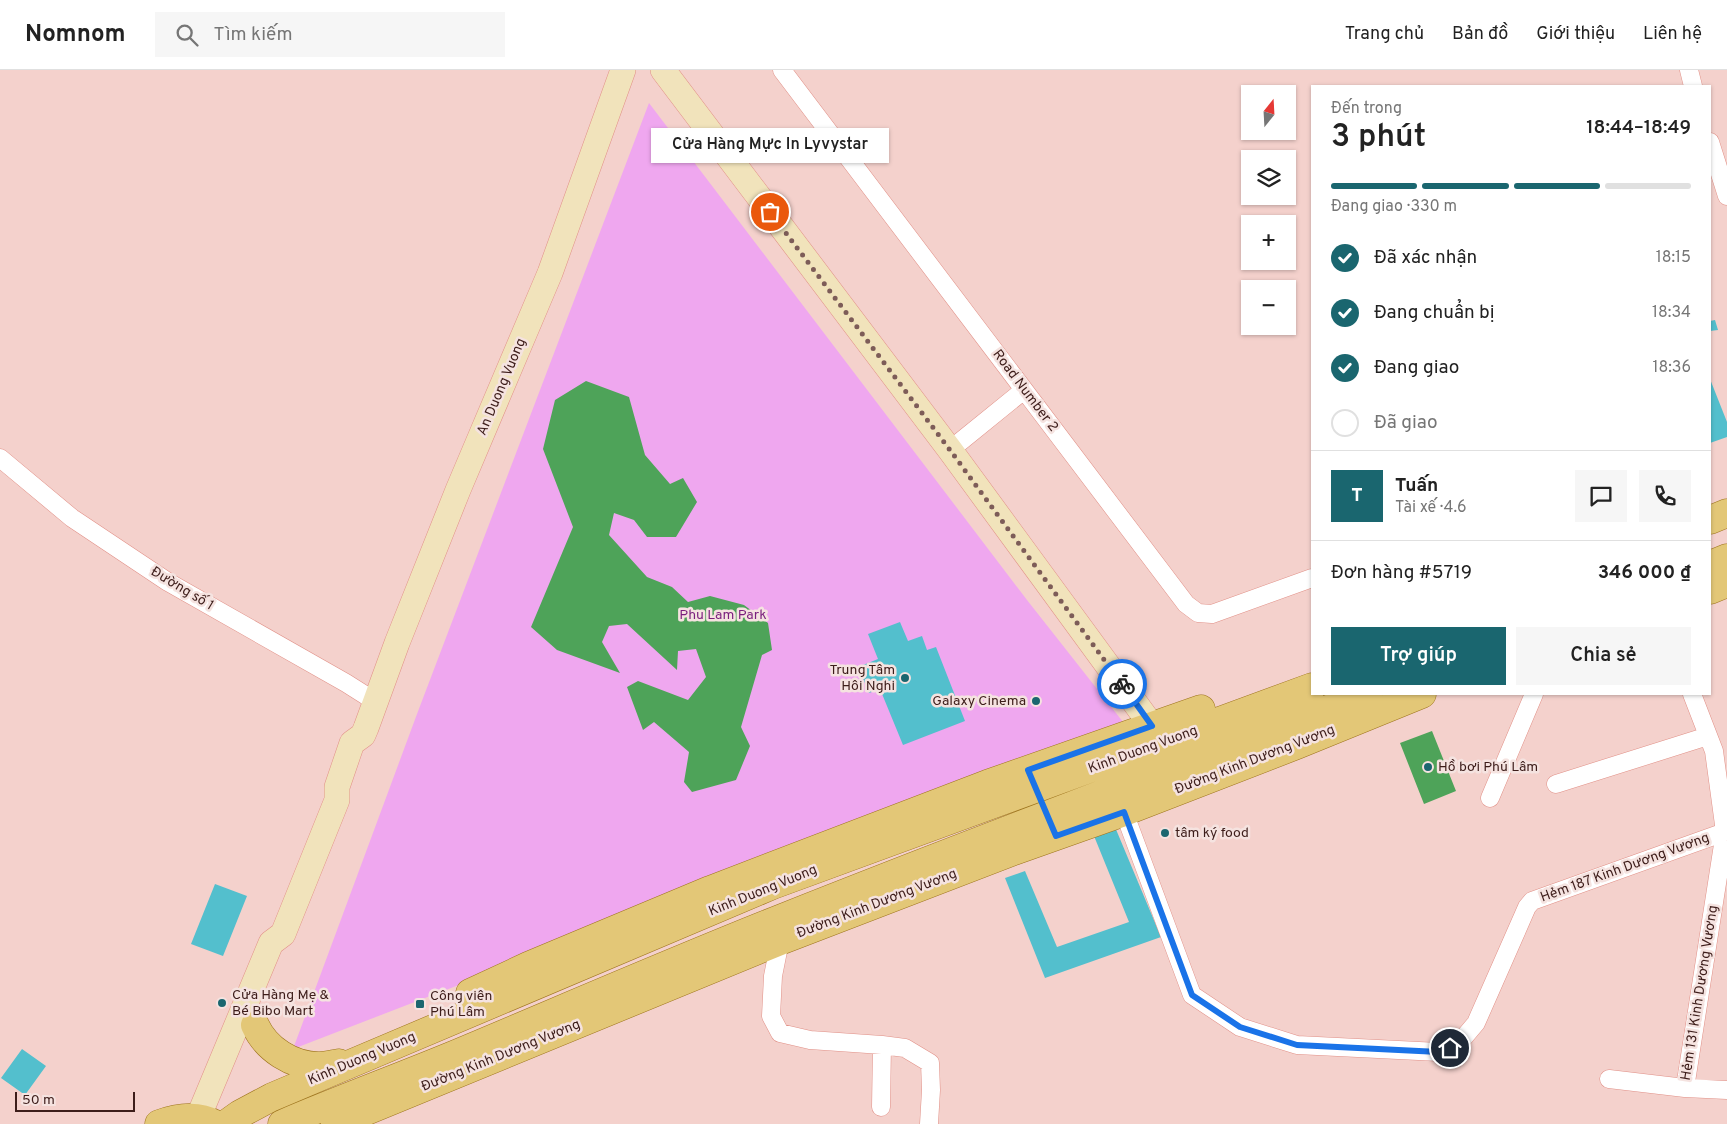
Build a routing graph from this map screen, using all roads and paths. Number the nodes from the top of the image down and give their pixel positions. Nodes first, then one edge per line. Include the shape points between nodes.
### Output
1 (623, 70) edge
2 (663, 70) edge
3 (782, 70) edge
4 (1689, 70) edge
5 (1693, 85) edge
6 (1711, 145) edge
7 (1727, 196) edge
8 (1024, 390) junction
9 (950, 450) junction
10 (0, 458) edge
11 (1727, 513) edge
12 (1711, 520) edge
13 (1727, 532) edge
14 (1711, 539) edge
15 (1727, 558) edge
16 (1711, 565) edge
17 (1311, 578) edge
18 (1727, 583) edge
19 (1711, 590) edge
20 (1311, 669) edge
21 (1311, 687) edge
22 (1366, 695) edge
23 (1420, 695) edge
24 (1534, 695) edge
25 (1692, 695) edge
26 (376, 702) junction
27 (1159, 734) junction
28 (1716, 744) edge
29 (1033, 779) junction
30 (1556, 784) dead end
31 (1490, 798) dead end
32 (1124, 812) junction
33 (1052, 826) junction
34 (1725, 832) junction
35 (283, 934) junction
36 (780, 942) junction
37 (254, 1025) junction
38 (882, 1045) junction
39 (365, 1058) junction
40 (1609, 1079) dead end
41 (1685, 1088) junction
42 (1727, 1090) edge
43 (881, 1107) dead end
44 (213, 1122) edge
45 (159, 1124) edge
46 (282, 1124) edge
47 (335, 1124) edge
48 (929, 1124) edge

1 - 26 main road, An Duong Vuong via 550,273 458,490
2 - 9 main road
3 - 8 street, Road Number 2
4 - 5 street
6 - 7 street
8 - 9 street
8 - 17 street, Road Number 2 via 1186,604 1198,613 1212,614
9 - 27 main road
10 - 26 street, Đường số 1 via 72,518 168,582
11 - 12 main road
13 - 14 main road
15 - 16 main road
18 - 19 main road
20 - 27 main road
21 - 27 main road, Kinh Duong Vuong
22 - 33 main road, Đường Kinh Dương Vương
23 - 32 main road, Đường Kinh Dương Vương
24 - 31 street
25 - 28 street, Hẻm 131 Kinh Dương Vương
26 - 35 main road, An Duong Vuong via 363,735 352,743 337,787 337,800
27 - 29 main road, Kinh Duong Vuong
28 - 30 street
28 - 34 street, Hẻm 131 Kinh Dương Vương
29 - 33 main road
29 - 39 main road, Kinh Duong Vuong
32 - 33 main road, Đường Kinh Dương Vương
32 - 34 street, Hẻm 187 Kinh Dương Vương via 1192,995 1240,1027 1297,1045 1439,1052 1460,1042 1476,1023 1532,901
33 - 36 main road, Đường Kinh Dương Vương
33 - 46 main road, Đường Kinh Dương Vương via 1006,830 779,919
34 - 41 street, Hẻm 131 Kinh Dương Vương
35 - 37 main road via 286,949
35 - 44 main road via 271,943
36 - 38 street via 773,976 771,1016 780,1033 810,1040
36 - 47 main road, Đường Kinh Dương Vương
37 - 39 main road via 267,1045 300,1063 321,1066
37 - 44 main road
38 - 43 street
38 - 48 street via 905,1048 930,1063
39 - 44 main road, Kinh Duong Vuong via 240,1114
40 - 41 street
41 - 42 street
44 - 45 main road via 182,1118

